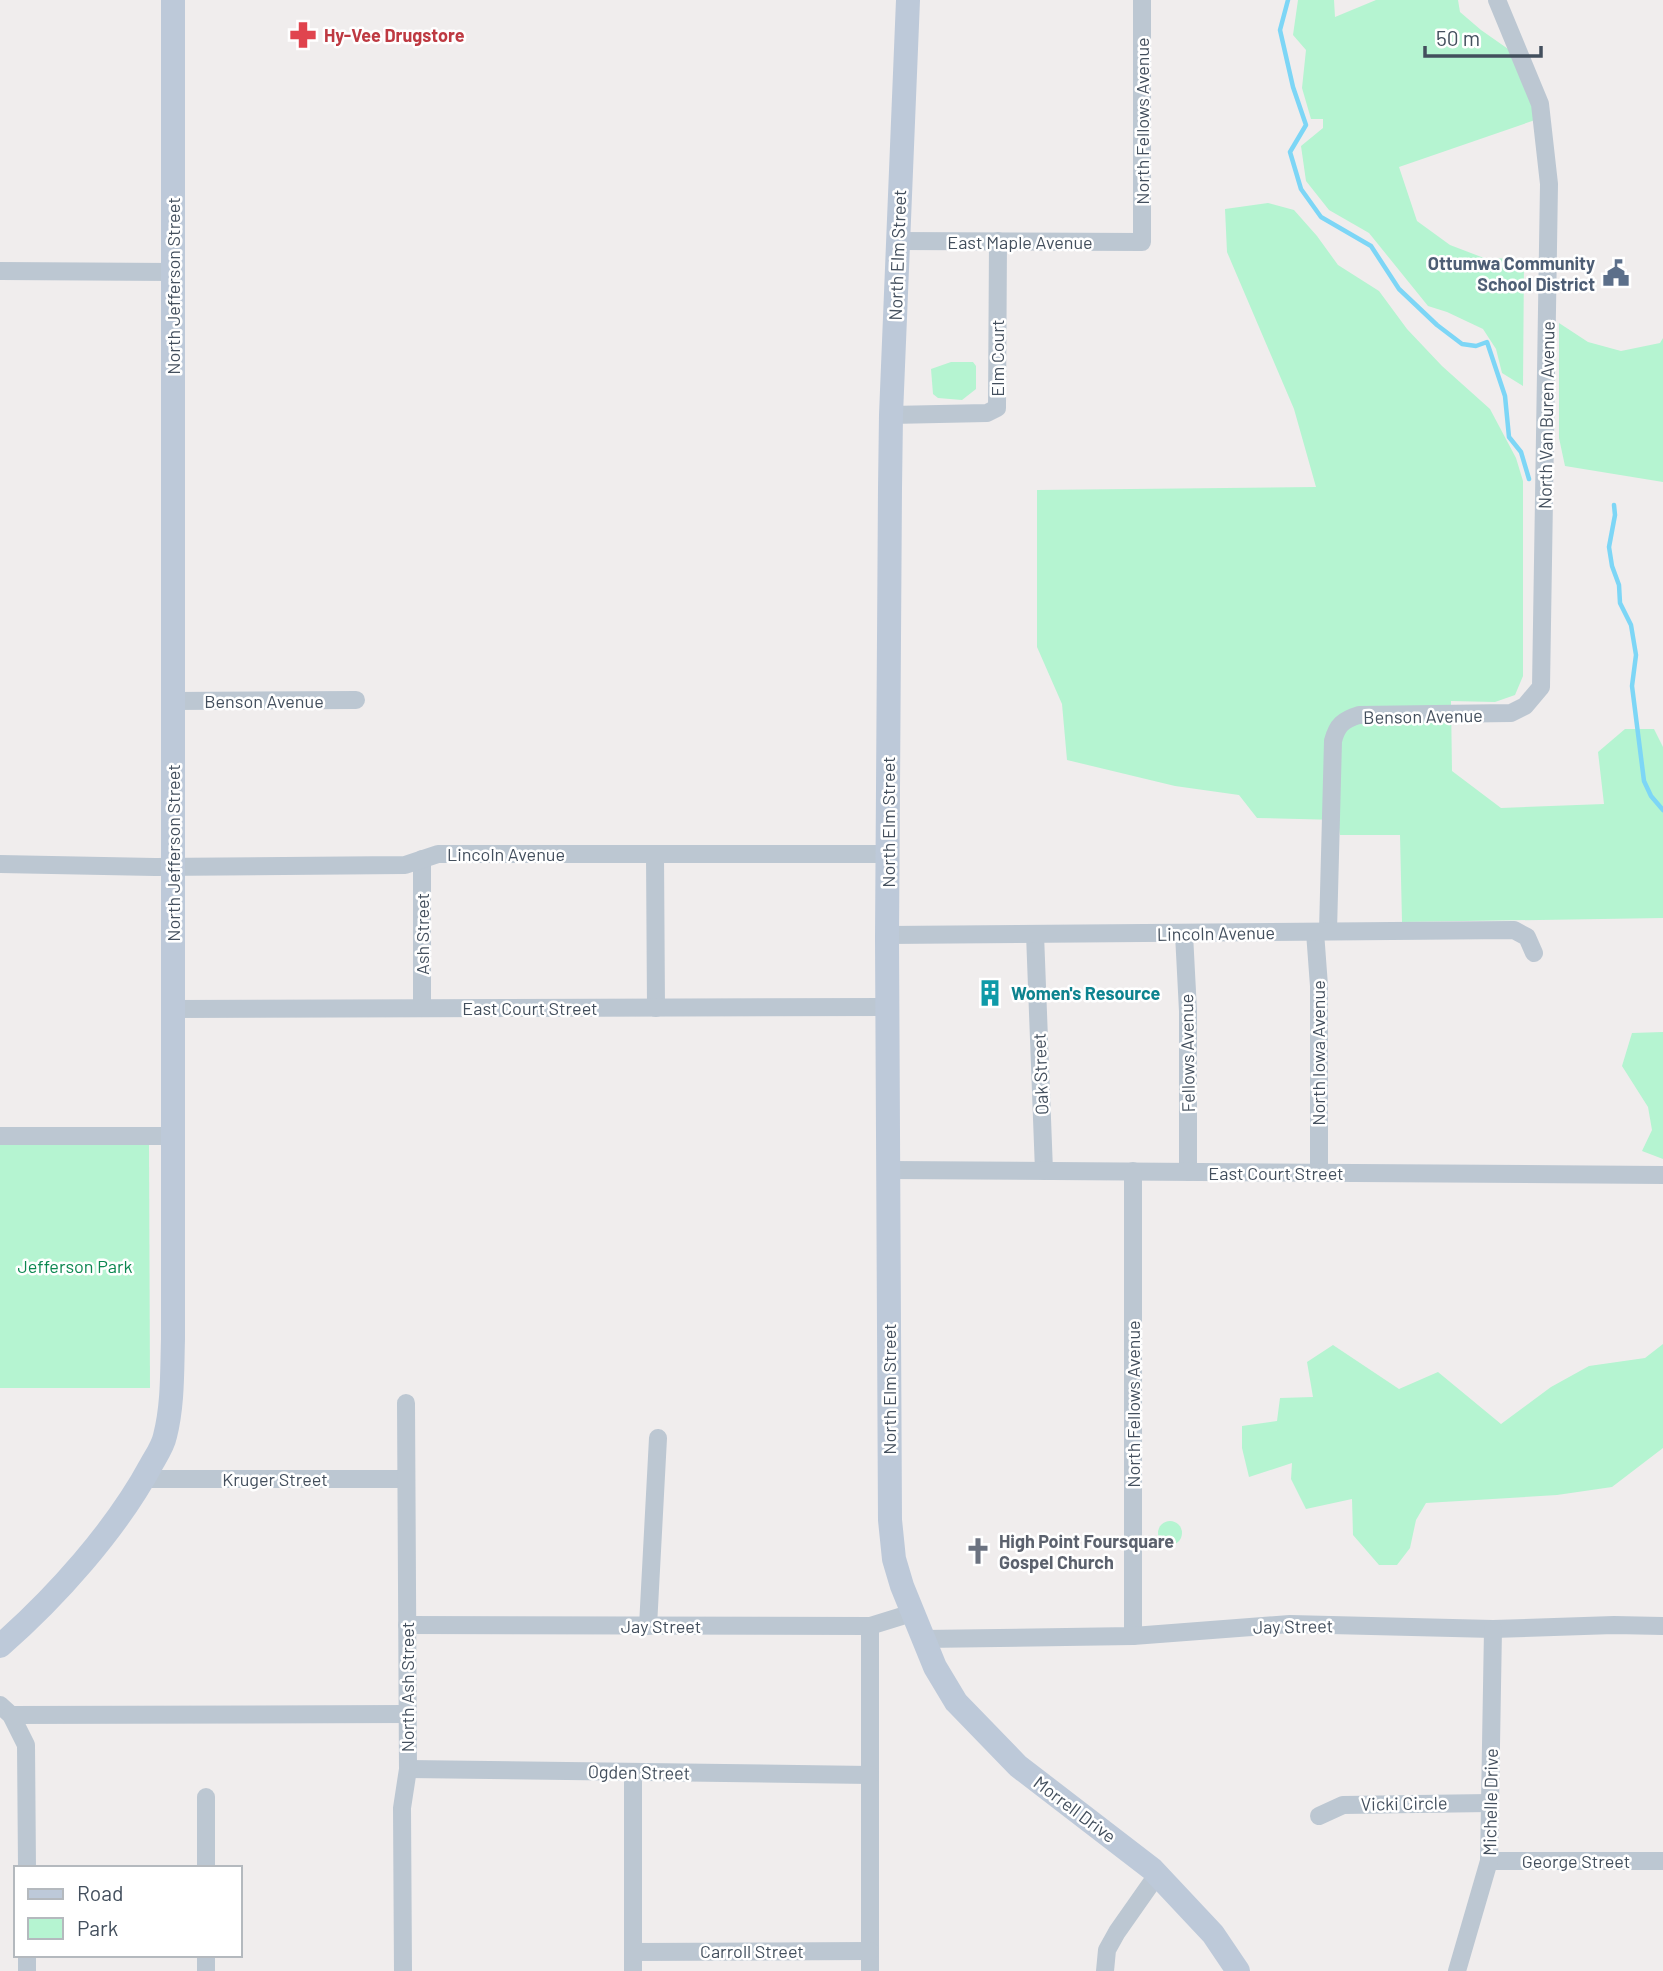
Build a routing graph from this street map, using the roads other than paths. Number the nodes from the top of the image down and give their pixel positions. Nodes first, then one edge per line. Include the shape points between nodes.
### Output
1 (173, 0) edge
2 (908, 0) edge
3 (1142, 0) edge
4 (1497, 0) edge
5 (897, 241) junction
6 (998, 242) junction
7 (1142, 242) joint
8 (0, 271) edge
9 (173, 272) junction
10 (891, 415) junction
11 (356, 700) dead end
12 (173, 701) junction
13 (1525, 706) joint
14 (1333, 741) joint
15 (887, 854) junction
16 (655, 855) junction
17 (422, 859) junction
18 (0, 864) edge
19 (173, 866) junction
20 (1322, 932) junction
21 (1035, 934) junction
22 (1184, 934) junction
23 (887, 935) junction
24 (1534, 953) dead end
25 (887, 1007) junction
26 (656, 1008) junction
27 (173, 1009) junction
28 (422, 1009) junction
29 (0, 1136) edge
30 (173, 1136) junction
31 (888, 1170) junction
32 (1044, 1171) junction
33 (1133, 1171) junction
34 (1188, 1172) junction
35 (1319, 1173) junction
36 (1663, 1175) edge
37 (406, 1403) dead end
38 (658, 1438) dead end
39 (144, 1479) junction
40 (406, 1479) junction
41 (912, 1613) junction
42 (407, 1625) junction
43 (648, 1626) junction
44 (870, 1626) junction
45 (1663, 1626) edge
46 (1493, 1629) junction
47 (1133, 1636) junction
48 (923, 1639) junction
49 (0, 1646) edge
50 (5, 1710) edge
51 (407, 1714) junction
52 (408, 1769) junction
53 (633, 1772) junction
54 (870, 1775) junction
55 (206, 1797) dead end
56 (1490, 1803) junction
57 (1320, 1816) dead end
58 (1489, 1861) junction
59 (1663, 1861) edge
60 (27, 1866) edge
61 (206, 1866) edge
62 (1157, 1875) junction
63 (870, 1951) junction
64 (633, 1952) junction
65 (402, 1971) edge
66 (633, 1971) edge
67 (870, 1971) edge
68 (1105, 1971) edge
69 (1238, 1971) edge
70 (1457, 1971) edge

1 - 9 main road, North Jefferson Street
2 - 5 main road, North Elm Street
3 - 7 street, North Fellows Avenue
4 - 13 street, North Van Buren Avenue via 1540,104 1549,184 1541,687
5 - 6 street, East Maple Avenue
5 - 10 main road, North Elm Street
6 - 7 street, East Maple Avenue
6 - 10 street, Elm Court via 997,408 987,413
8 - 9 street
9 - 12 main road, North Jefferson Street
10 - 15 main road, North Elm Street
11 - 12 street, Benson Avenue
12 - 19 main road, North Jefferson Street
13 - 14 street, Benson Avenue via 1496,715 1359,715 1336,728
14 - 20 street, North Iowa Avenue
15 - 16 street, Lincoln Avenue
15 - 23 main road, North Elm Street
16 - 17 street, Lincoln Avenue via 438,854
16 - 26 street
17 - 19 street, Lincoln Avenue via 405,865
17 - 28 street, Ash Street
18 - 19 street, Lincoln Avenue
19 - 27 main road, North Jefferson Street
20 - 22 street, Lincoln Avenue
20 - 24 street, Lincoln Avenue via 1514,930 1527,937
20 - 35 street, North Iowa Avenue
21 - 22 street, Lincoln Avenue
21 - 23 street, Lincoln Avenue
21 - 32 street, Oak Street
22 - 34 street, Fellows Avenue
23 - 25 main road, North Elm Street
25 - 26 street, East Court Street
25 - 31 main road, North Elm Street
26 - 28 street, East Court Street
27 - 28 street, East Court Street
27 - 30 main road, North Jefferson Street
29 - 30 street
30 - 39 main road, North Jefferson Street via 171,1401 165,1438
31 - 32 street, East Court Street
31 - 41 main road, North Elm Street via 890,1520 894,1559
32 - 33 street, East Court Street
33 - 34 street, East Court Street
33 - 47 street, North Fellows Avenue
34 - 35 street, East Court Street
35 - 36 street, East Court Street
37 - 40 street, North Ash Street
38 - 43 street
39 - 40 street, Kruger Street
39 - 49 main road, North Jefferson Street via 85,1557
40 - 42 street, North Ash Street
41 - 44 street, Jay Street
41 - 48 main road, North Elm Street
42 - 43 street, Jay Street
42 - 51 street, North Ash Street
43 - 44 street, Jay Street
44 - 54 street
45 - 46 street, Jay Street
46 - 47 street, Jay Street via 1290,1624
46 - 56 street, Michelle Drive
47 - 48 street, Jay Street
48 - 62 main road, Morrell Drive via 956,1702 998,1747
50 - 51 street
50 - 60 street via 26,1745
51 - 52 street, North Ash Street
52 - 53 street, Ogden Street
52 - 65 street, North Ash Street via 402,1808
53 - 54 street, Ogden Street
53 - 64 street
54 - 63 street
55 - 61 street
56 - 57 street, Vicki Circle via 1343,1805
56 - 58 street, Michelle Drive
58 - 59 street, George Street
58 - 70 street, Michelle Drive
62 - 68 street via 1107,1950
62 - 69 main road, Morrell Drive via 1213,1934
63 - 64 street, Carroll Street
63 - 67 street
64 - 66 street

